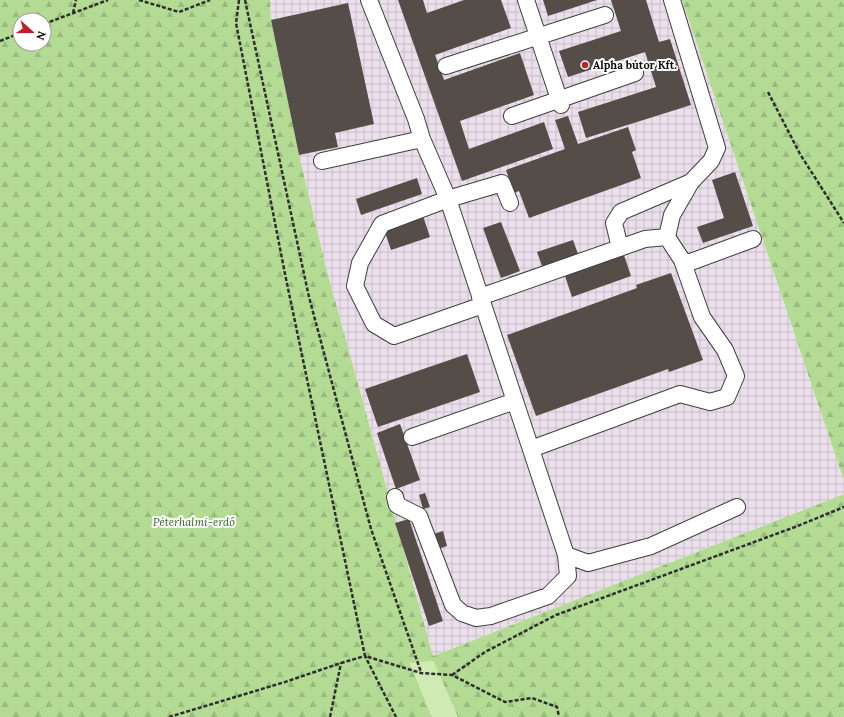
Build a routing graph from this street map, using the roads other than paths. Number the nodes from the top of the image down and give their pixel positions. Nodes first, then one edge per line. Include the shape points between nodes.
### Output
1 (369, 0) edge
2 (526, 0) edge
3 (672, 0) edge
4 (605, 15) dead end
5 (538, 36) junction
6 (446, 66) dead end
7 (635, 73) dead end
8 (560, 103) junction
9 (512, 116) dead end
10 (422, 139) junction
11 (322, 162) dead end
12 (691, 182) junction
13 (448, 199) junction
14 (510, 203) dead end
15 (667, 237) junction
16 (753, 239) dead end
17 (620, 248) junction
18 (682, 260) junction
19 (482, 301) junction
20 (515, 401) junction
21 (412, 437) dead end
22 (531, 449) junction
23 (395, 497) dead end
24 (737, 507) dead end
25 (566, 555) junction

1 - 10 lane
2 - 5 lane
3 - 12 lane via 717,148 711,161
4 - 5 lane
5 - 6 lane
5 - 8 lane
7 - 8 lane
8 - 9 lane
10 - 11 lane
10 - 13 lane
12 - 15 lane via 672,215
12 - 17 lane via 621,212 614,222
13 - 14 lane via 502,183
13 - 19 lane
13 - 19 lane via 382,224 360,263 355,286 374,324 394,336
15 - 17 lane via 645,239
15 - 18 lane
16 - 18 lane via 688,263
17 - 19 lane
18 - 22 lane via 702,317 725,350 736,376 727,398 710,402 680,394
19 - 20 lane
20 - 21 lane
20 - 22 lane
22 - 25 lane
23 - 25 lane via 397,505 419,516 453,606 462,613 476,618 491,616 548,596 568,576
24 - 25 lane via 651,546 595,562 588,563

